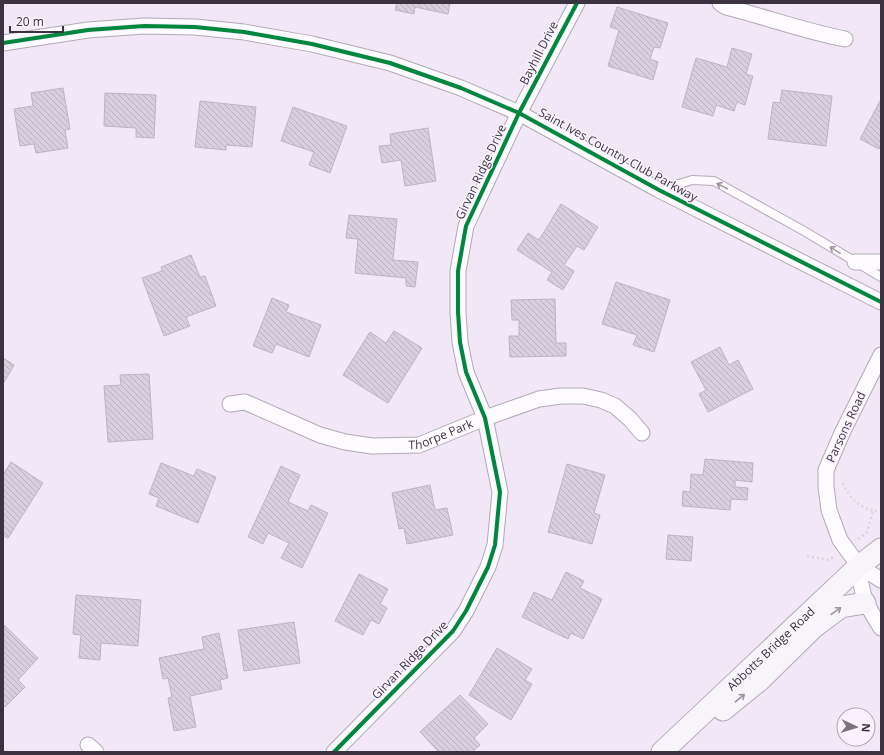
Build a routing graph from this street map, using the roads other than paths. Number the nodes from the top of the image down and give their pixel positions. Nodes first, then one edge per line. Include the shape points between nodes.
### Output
1 (577, 3) edge
2 (720, 3) edge
3 (845, 39) dead end
4 (3, 43) edge
5 (519, 113) junction
6 (659, 190) junction
7 (855, 262) junction
8 (881, 262) edge
9 (881, 277) edge
10 (881, 302) edge
11 (881, 355) edge
12 (230, 404) dead end
13 (485, 418) junction
14 (642, 433) dead end
15 (881, 548) edge
16 (859, 566) junction
17 (881, 580) edge
18 (865, 603) junction
19 (881, 628) edge
20 (693, 722) junction
21 (334, 752) edge
22 (662, 752) edge

1 - 5 street, Bayhill Drive
2 - 3 street via 726,7 819,34
4 - 5 street, Saint Ives Country Club Parkway via 88,30 144,26 195,27 244,32 312,44 390,63 461,88
5 - 6 street, Saint Ives Country Club Parkway
5 - 13 street, Girvan Ridge Drive via 466,226 458,271 460,342 466,372
7 -> 6 lane via 714,181 692,180
6 - 10 street, Saint Ives Country Club Parkway
7 - 8 street
7 - 9 lane
11 - 16 street, Parsons Road via 826,470 829,510 840,540
12 - 13 street, Thorpe Park via 245,402 320,435 372,446 420,444
13 - 14 street, Thorpe Park via 539,399 582,396 615,406
13 - 21 street, Girvan Ridge Drive via 500,492 495,545 488,567 453,631
15 - 16 main road, Abbotts Bridge Road
16 - 17 street
16 - 18 street via 860,588
16 - 20 main road, Abbotts Bridge Road
18 - 19 street
20 -> 18 main road via 727,708 814,627 841,607
20 - 22 main road, Abbotts Bridge Road

